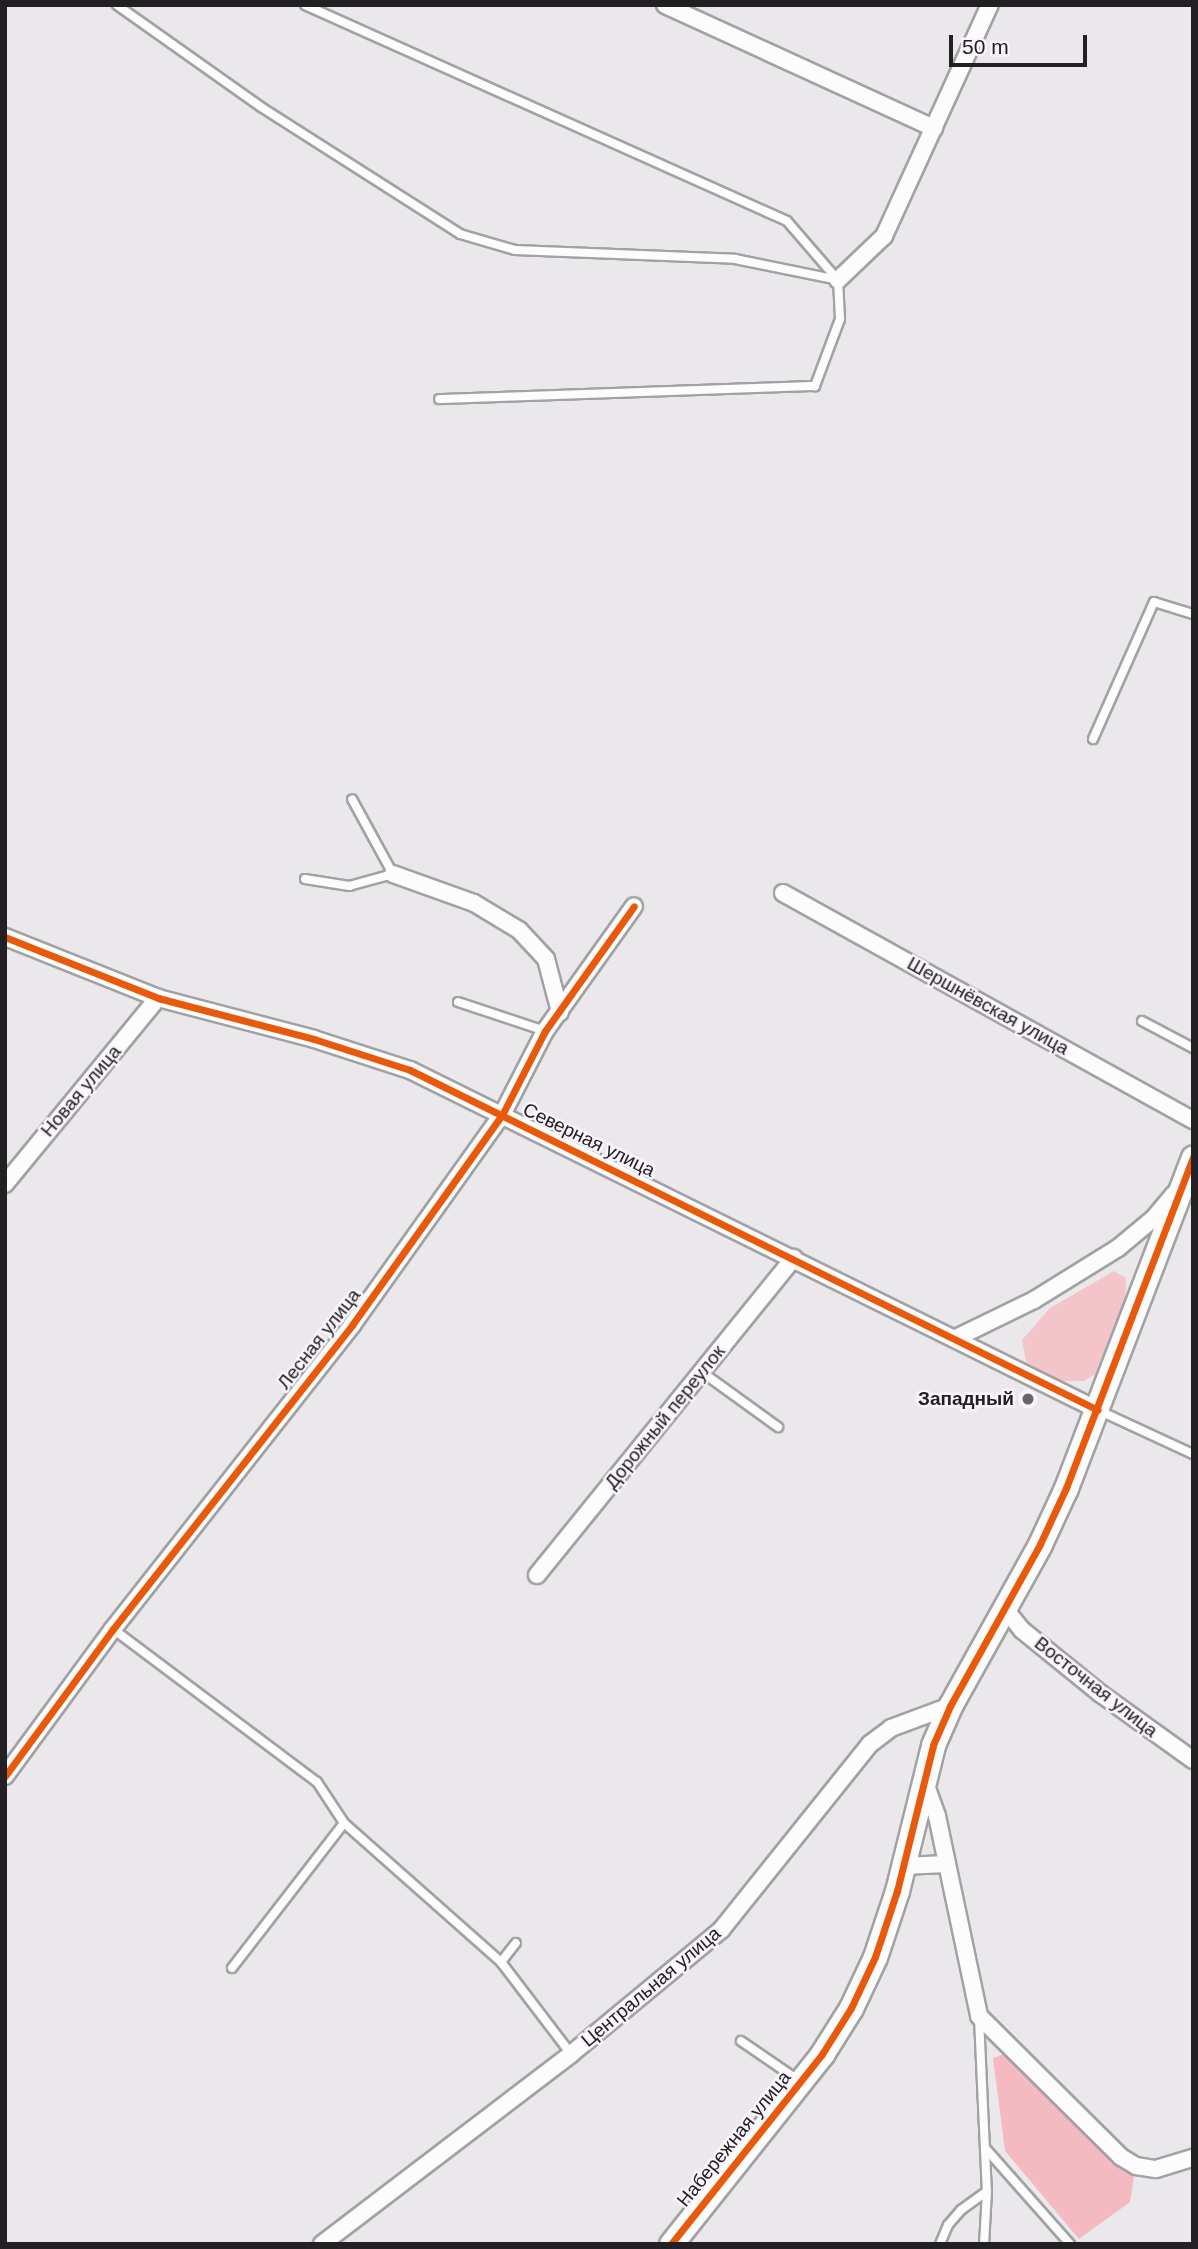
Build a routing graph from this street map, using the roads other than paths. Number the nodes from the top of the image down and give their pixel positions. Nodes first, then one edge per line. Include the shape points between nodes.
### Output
1 (117, 5) edge
2 (305, 5) edge
3 (666, 5) edge
4 (990, 5) edge
5 (933, 128) junction
6 (838, 280) junction
7 (439, 399) dead end
8 (1193, 614) edge
9 (1093, 739) dead end
10 (352, 799) dead end
11 (393, 874) junction
12 (305, 879) dead end
13 (783, 893) dead end
14 (634, 906) dead end
15 (5, 937) edge
16 (158, 998) junction
17 (458, 1002) dead end
18 (559, 1012) junction
19 (1142, 1021) dead end
20 (545, 1031) junction
21 (1193, 1048) edge
22 (502, 1115) junction
23 (1193, 1120) edge
24 (1193, 1158) edge
25 (5, 1184) edge
26 (1178, 1189) junction
27 (794, 1258) junction
28 (956, 1338) junction
29 (702, 1372) junction
30 (1098, 1410) junction
31 (778, 1427) dead end
32 (1193, 1454) edge
33 (537, 1576) dead end
34 (1004, 1609) junction
35 (113, 1629) junction
36 (950, 1706) junction
37 (1193, 1760) edge
38 (5, 1776) edge
39 (923, 1777) junction
40 (344, 1823) junction
41 (947, 1864) junction
42 (902, 1866) junction
43 (516, 1942) dead end
44 (501, 1962) junction
45 (232, 1968) dead end
46 (979, 2015) junction
47 (741, 2041) dead end
48 (571, 2054) junction
49 (801, 2081) junction
50 (985, 2148) junction
51 (1193, 2158) edge
52 (988, 2191) junction
53 (322, 2244) edge
54 (671, 2244) edge
55 (940, 2244) edge
56 (984, 2244) edge
57 (1070, 2244) edge

1 - 6 lane via 261,107 460,234 515,250 735,259
2 - 6 lane via 787,221
3 - 5 street
4 - 5 street
5 - 6 street via 884,236
6 - 7 lane via 839,319 815,386
8 - 9 lane via 1154,602
10 - 11 lane
11 - 12 lane via 349,886
11 - 18 street via 474,903 519,930 546,958
13 - 23 street, Шершнёвская улица
14 - 18 street, Лесная улица
15 - 16 street, Северная улица
16 - 22 street, Северная улица via 410,1070
16 - 25 street, Новая улица
17 - 20 lane
18 - 20 street, Лесная улица
19 - 21 lane
20 - 22 street, Лесная улица
22 - 27 street, Северная улица
22 - 35 street, Лесная улица via 352,1325
24 - 26 street, Набережная улица
26 - 28 street via 1154,1218 1118,1248 1034,1300
26 - 30 street, Набережная улица
27 - 28 street, Северная улица
27 - 29 street, Дорожный переулок
28 - 30 street, Северная улица
29 - 31 lane
29 - 33 street, Дорожный переулок
30 - 32 lane
30 - 34 street, Набережная улица via 1066,1488
34 - 36 street, Набережная улица
34 - 37 street, Восточная улица via 1101,1695
35 - 38 street, Лесная улица
35 - 40 lane via 317,1782
36 - 39 street, Набережная улица
36 - 48 street, Центральная улица via 891,1728 870,1744 721,1930
39 - 41 street
39 - 42 street, Набережная улица
40 - 44 lane
40 - 45 lane
41 - 42 street
41 - 46 street
42 - 49 street, Набережная улица via 875,1957 851,2008
43 - 44 lane
44 - 48 lane
46 - 50 lane
46 - 51 street via 1121,2157 1136,2166 1156,2169
47 - 49 lane
48 - 53 street, Центральная улица
49 - 54 street, Набережная улица
50 - 52 lane
50 - 57 lane
52 - 55 lane via 961,2210
52 - 56 lane

